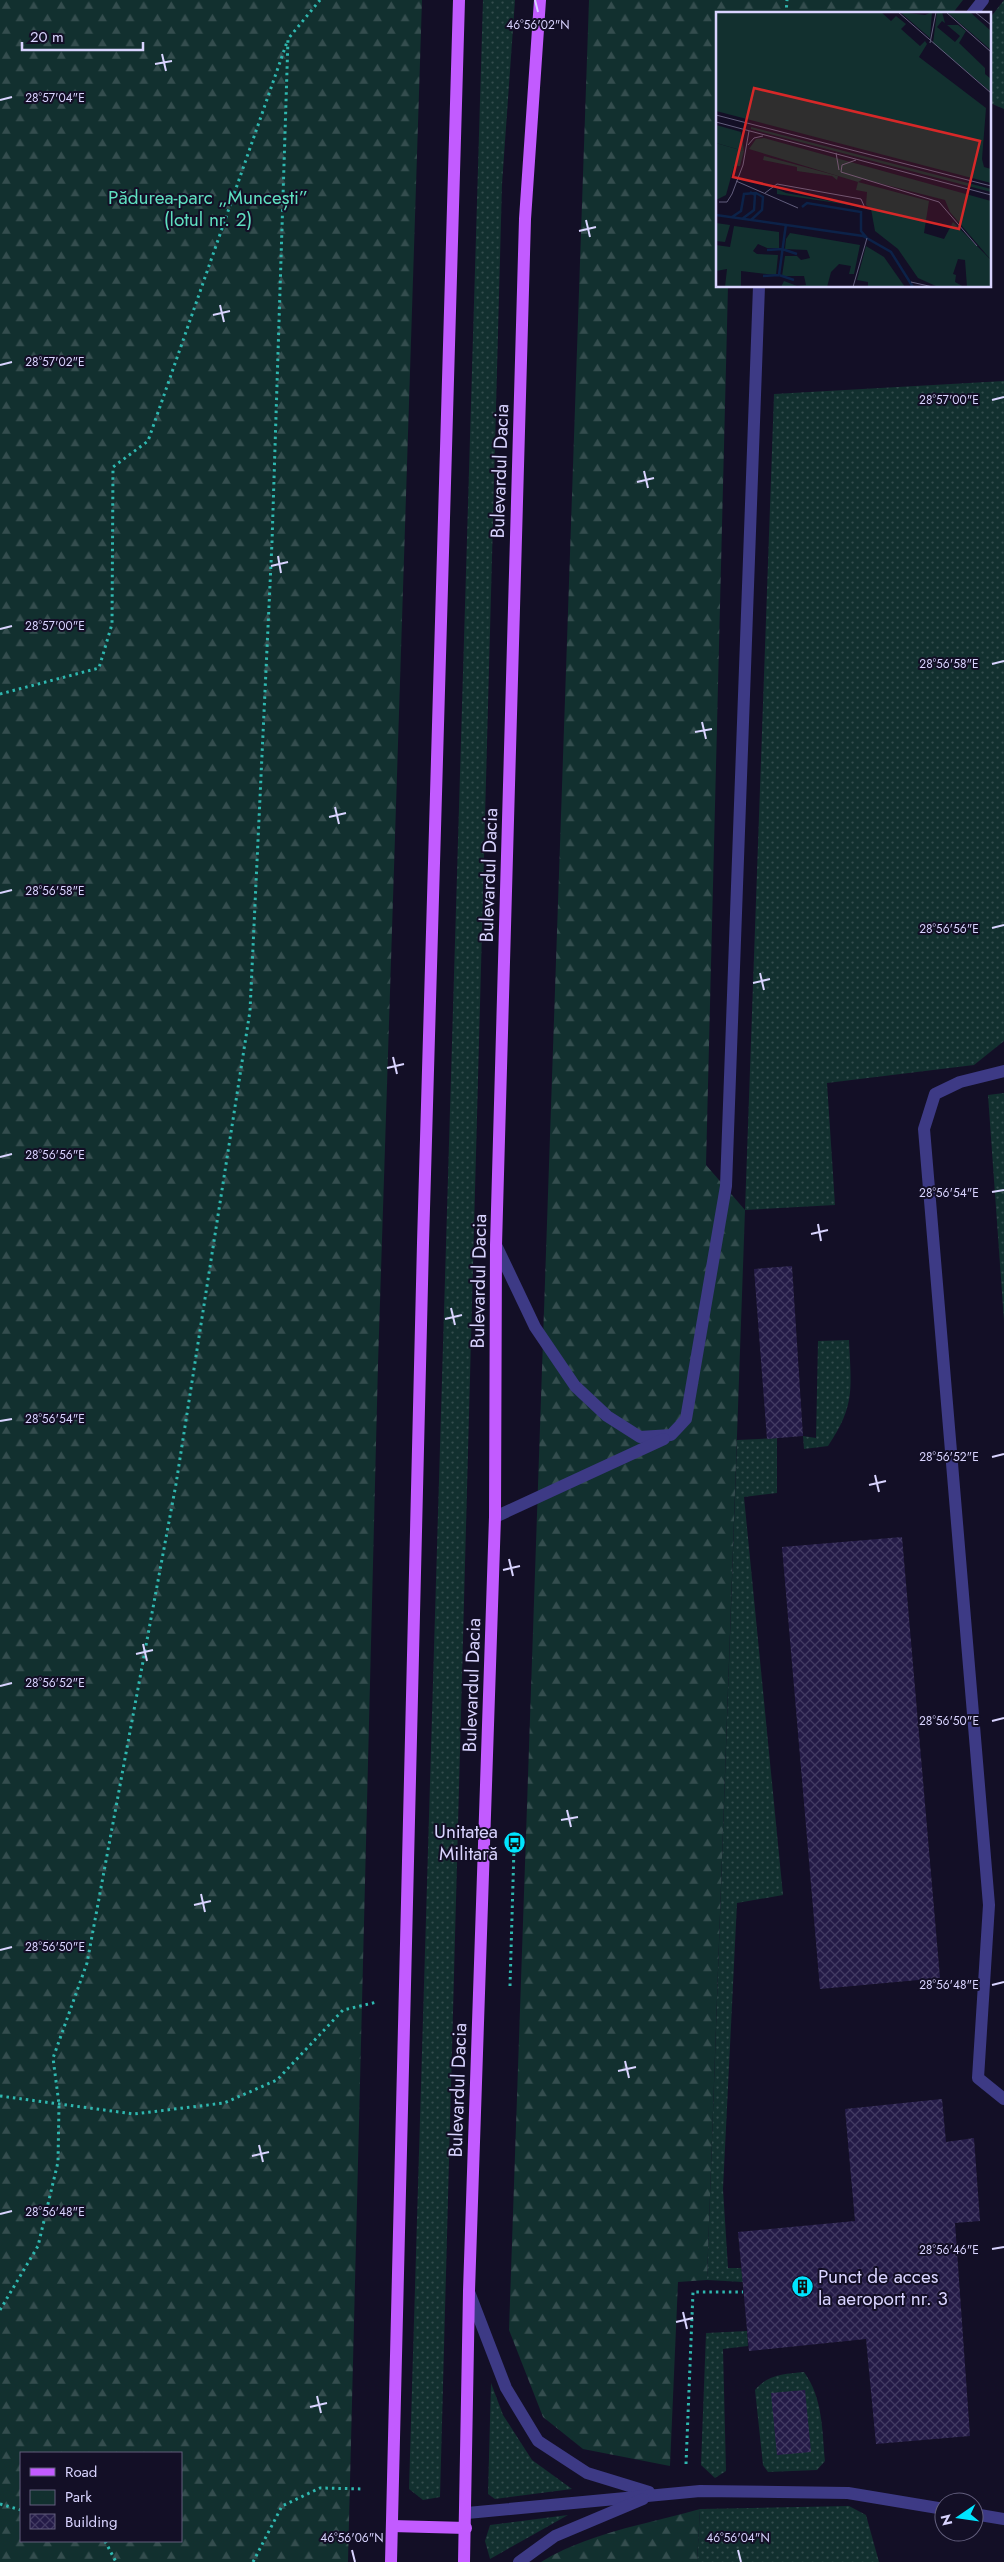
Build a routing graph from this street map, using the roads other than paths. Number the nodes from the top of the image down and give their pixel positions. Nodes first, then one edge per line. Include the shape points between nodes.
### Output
1 (459, 0) edge
2 (540, 0) edge
3 (983, 0) edge
4 (974, 12) edge
5 (759, 288) edge
6 (1004, 1071) edge
7 (496, 1245) junction
8 (671, 1436) junction
9 (495, 1517) junction
10 (1004, 2099) edge
11 (469, 2291) junction
12 (656, 2494) junction
13 (934, 2507) edge
14 (467, 2513) junction
15 (984, 2516) edge
16 (1004, 2519) edge
17 (392, 2526) junction
18 (466, 2528) junction
19 (391, 2562) edge
20 (464, 2562) edge
21 (518, 2562) edge

1 - 17 main road via 423,1243
2 - 7 main road, Bulevardul Dacia via 525,219
3 - 4 lane
5 - 8 lane via 726,1186 686,1419
6 - 10 lane via 960,1082 936,1094 924,1129 989,1905 978,2078
7 - 8 lane via 535,1327 575,1386 607,1416 640,1438
7 - 9 main road, Bulevardul Dacia
8 - 9 lane
9 - 11 main road, Bulevardul Dacia
11 - 12 lane via 506,2388 538,2441 587,2473
11 - 14 main road, Bulevardul Dacia
12 - 13 lane via 848,2493
12 - 14 lane
12 - 21 lane via 555,2536
14 - 18 main road, Bulevardul Dacia
15 - 16 lane
17 - 18 main road
17 - 19 main road
18 - 20 main road, Bulevardul Dacia

